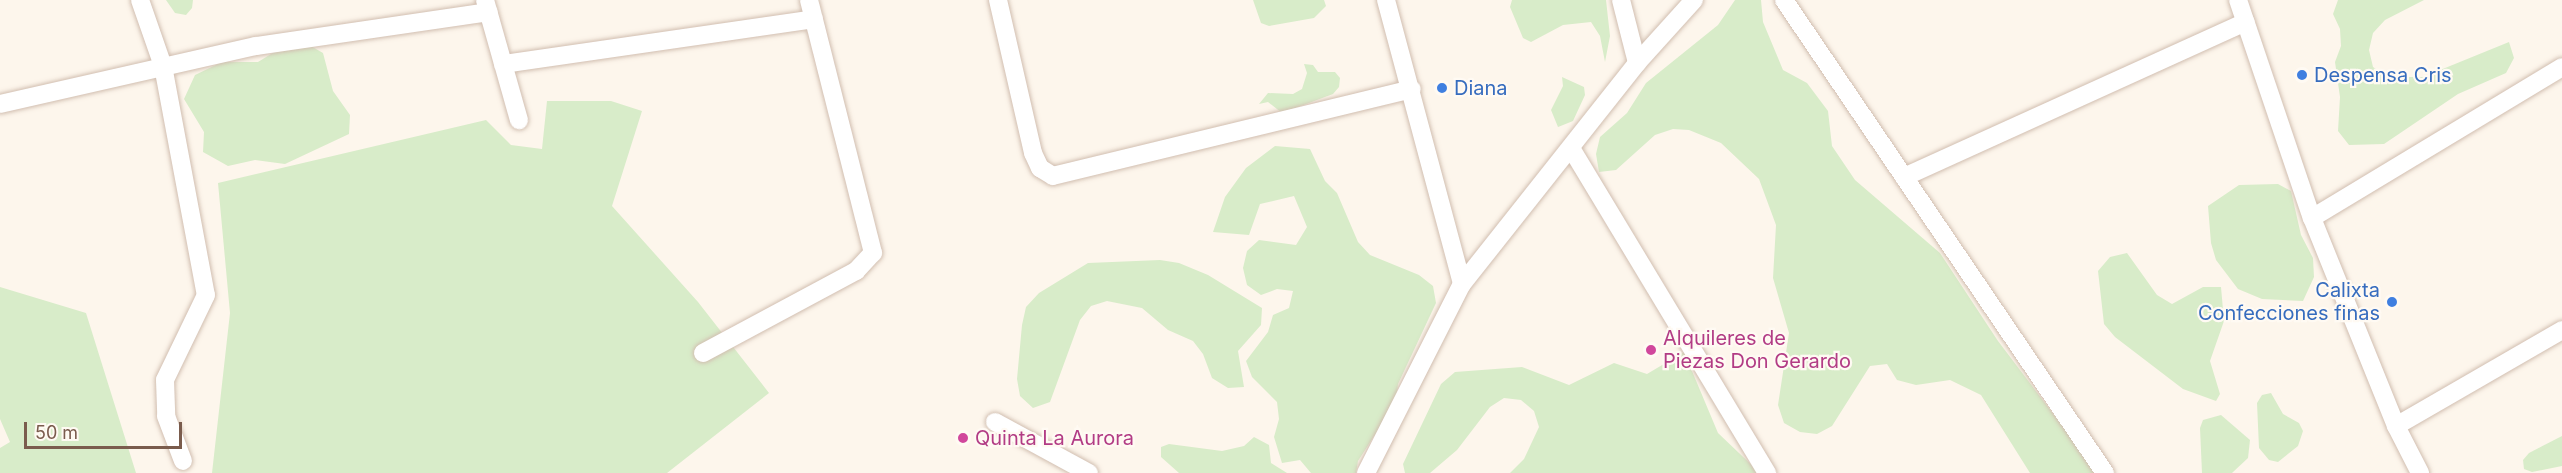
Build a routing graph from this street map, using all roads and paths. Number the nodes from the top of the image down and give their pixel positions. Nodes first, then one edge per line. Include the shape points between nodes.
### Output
1 (140, 0) edge
2 (810, 0) edge
3 (998, 0) edge
4 (1386, 0) edge
5 (1621, 0) edge
6 (1694, 0) edge
7 (1784, 0) edge
8 (2238, 0) edge
9 (487, 6) edge
10 (814, 19) junction
11 (2246, 22) junction
12 (1637, 63) junction
13 (504, 64) junction
14 (163, 66) junction
15 (2562, 67) edge
16 (1412, 89) junction
17 (0, 104) edge
18 (519, 120) dead end
19 (1571, 148) junction
20 (1904, 177) junction
21 (2312, 218) junction
22 (1462, 284) junction
23 (2562, 330) edge
24 (703, 353) dead end
25 (995, 422) dead end
26 (2396, 426) junction
27 (183, 461) dead end
28 (1089, 473) edge
29 (1366, 473) edge
30 (1767, 473) edge
31 (2105, 473) edge
32 (2420, 473) edge

1 - 14 street
2 - 10 street
3 - 16 street via 1033,153 1040,168 1053,176
4 - 16 street
5 - 12 street
6 - 12 street
7 - 20 street
8 - 11 street
9 - 13 street
9 - 14 street
10 - 13 street
10 - 24 street via 873,254 856,271
11 - 20 street
11 - 21 street
12 - 19 street
13 - 18 street
14 - 17 street
14 - 27 street via 206,295 165,380 166,416
15 - 21 street
16 - 22 street
19 - 22 street
19 - 30 street
20 - 31 street
21 - 26 street
22 - 29 street
23 - 26 street
25 - 28 street
26 - 32 street

